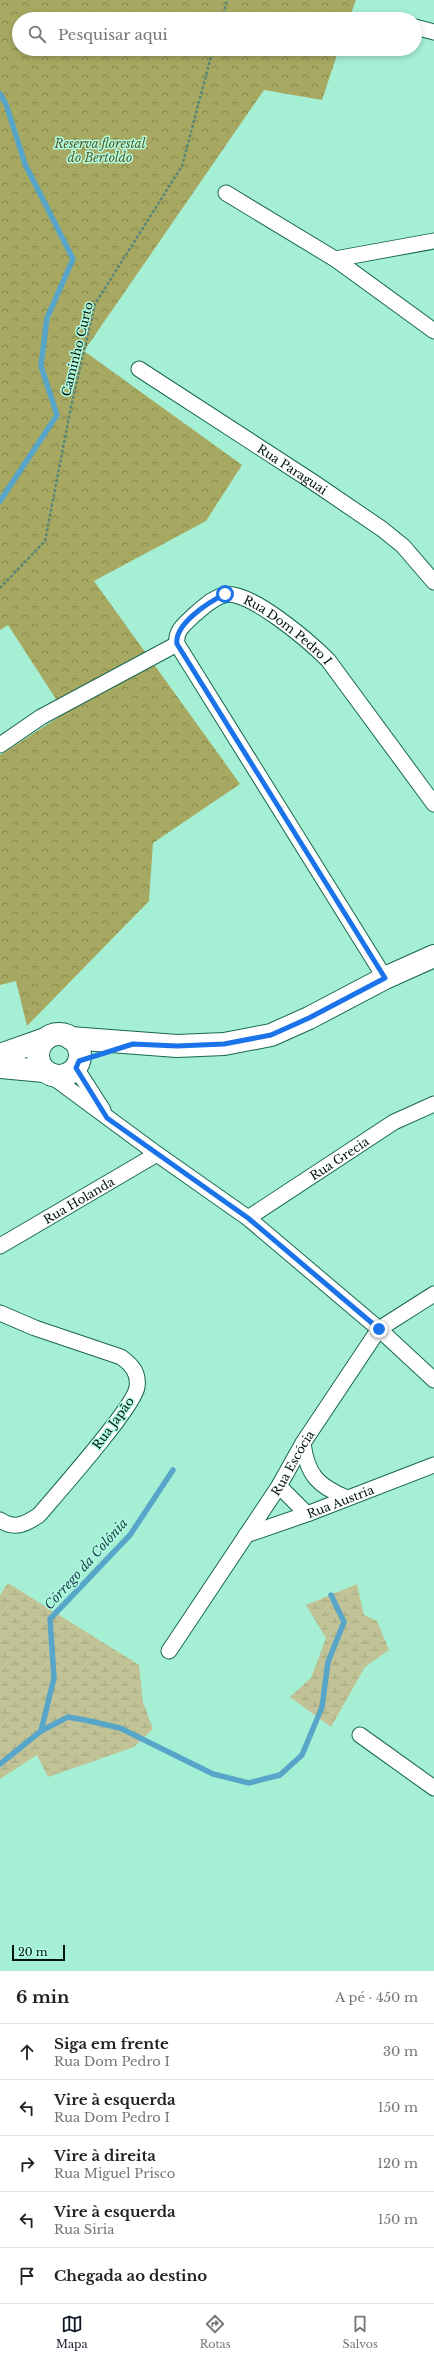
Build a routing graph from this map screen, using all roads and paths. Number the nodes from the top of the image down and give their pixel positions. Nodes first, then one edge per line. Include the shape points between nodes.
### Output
1 (227, 0) edge
2 (224, 12) edge
3 (422, 29) edge
4 (434, 32) edge
5 (211, 56) edge
6 (226, 193) dead end
7 (434, 241) edge
8 (335, 259) junction
9 (434, 331) edge
10 (139, 369) dead end
11 (434, 582) edge
12 (0, 588) edge
13 (177, 644) junction
14 (0, 745) edge
15 (434, 804) edge
16 (434, 956) edge
17 (385, 978) junction
18 (70, 1038) junction
19 (45, 1039) junction
20 (133, 1044) junction
21 (0, 1055) edge
22 (78, 1064) junction
23 (0, 1067) edge
24 (47, 1073) junction
25 (434, 1104) edge
26 (107, 1118) junction
27 (157, 1154) junction
28 (248, 1218) junction
29 (0, 1246) edge
30 (434, 1294) edge
31 (0, 1313) edge
32 (379, 1329) junction
33 (434, 1380) edge
34 (303, 1443) junction
35 (434, 1466) edge
36 (279, 1486) junction
37 (347, 1498) junction
38 (307, 1514) junction
39 (0, 1520) edge
40 (246, 1535) junction
41 (169, 1651) dead end
42 (360, 1735) dead end
43 (434, 1788) edge

1 - 2 path
3 - 4 street
5 - 12 path, Caminho Curto via 182,166 95,304 71,407 45,541
6 - 8 street
7 - 8 street
8 - 9 street
10 - 11 street, Rua Paraguai via 382,529 403,546
13 - 14 street via 41,717
13 - 15 street, Rua Dom Pedro I via 176,634 181,627 209,601 225,594 242,597 264,609 311,642 328,660
13 - 17 street
16 - 17 street
17 - 20 street via 271,1035 224,1044
18 - 19 street via 57,1034
18 - 20 street
18 - 22 street via 78,1048
19 - 21 street
19 - 24 street via 38,1051 38,1058
20 - 22 street
22 - 24 street via 64,1076
22 - 26 street
23 - 24 street
24 - 26 street
25 - 28 street, Rua Grecia via 394,1122
26 - 27 street
27 - 28 street
27 - 29 street, Rua Holanda
28 - 32 street
30 - 32 street, Rua Escócia
31 - 39 street, Rua Japão via 35,1328 121,1357 138,1375 137,1389 129,1404 100,1443 39,1515 27,1523 16,1526
32 - 33 street
32 - 34 street, Rua Escócia
34 - 36 street, Rua Escócia
34 - 37 street via 305,1460 316,1481 330,1491
35 - 37 street, Rua Austria
36 - 38 street
36 - 40 street, Rua Escócia
37 - 38 street, Rua Austria
38 - 40 street, Rua Austria
40 - 41 street, Rua Escócia
42 - 43 street

